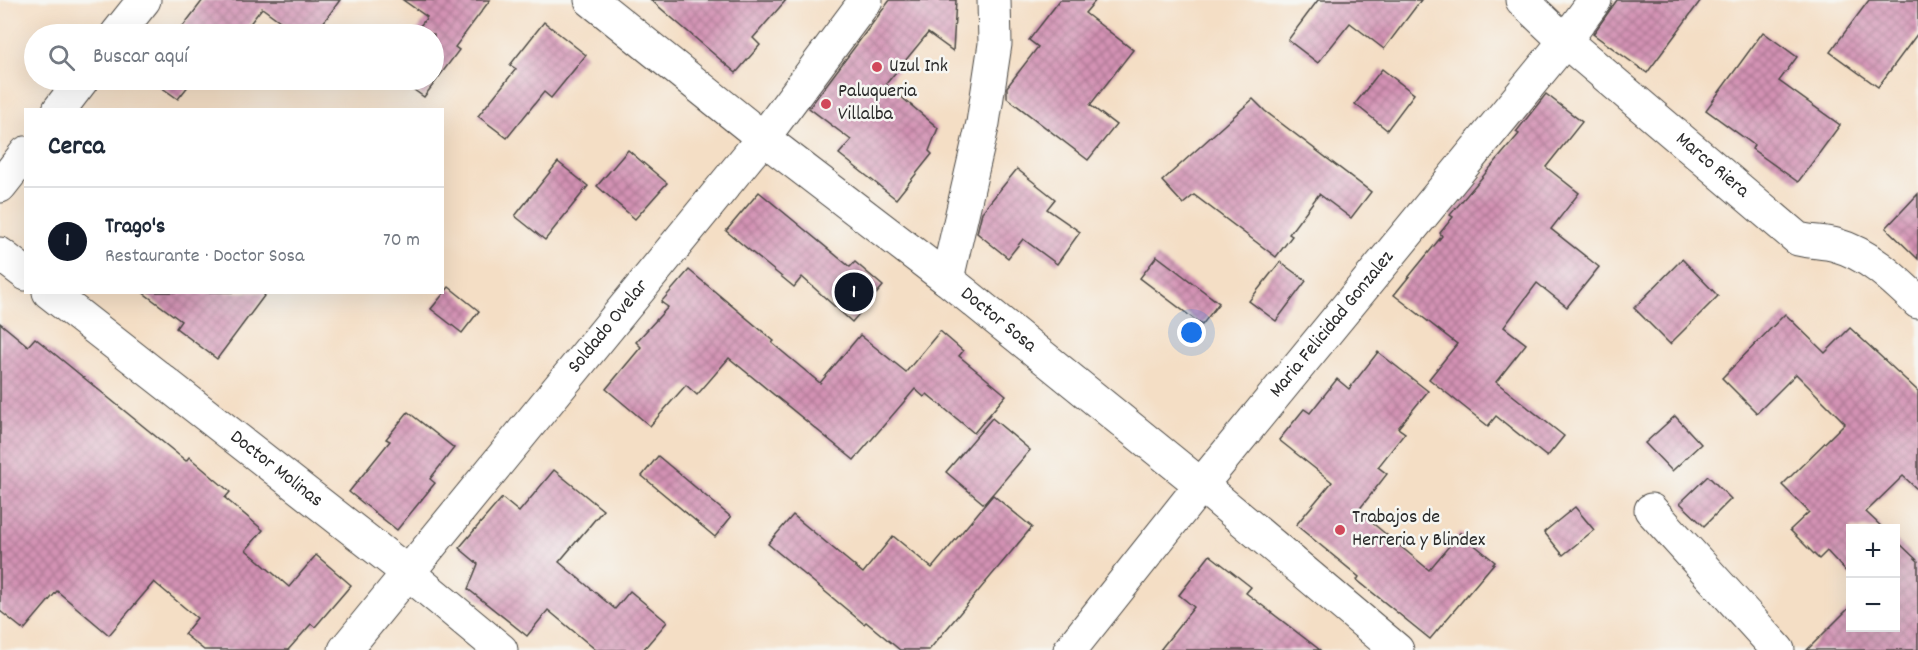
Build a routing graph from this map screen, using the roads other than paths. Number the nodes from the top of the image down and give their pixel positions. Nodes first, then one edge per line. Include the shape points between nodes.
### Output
1 (144, 0) edge
2 (591, 0) edge
3 (866, 0) edge
4 (994, 0) edge
5 (1522, 0) edge
6 (1595, 0) edge
7 (125, 24) edge
8 (1565, 41) junction
9 (74, 90) edge
10 (61, 108) edge
11 (763, 138) junction
12 (24, 156) edge
13 (0, 186) edge
14 (0, 254) edge
15 (24, 272) edge
16 (948, 279) junction
17 (52, 294) edge
18 (1918, 303) edge
19 (1201, 485) junction
20 (1651, 510) dead end
21 (407, 572) junction
22 (345, 650) edge
23 (501, 650) edge
24 (1070, 650) edge
25 (1396, 650) edge
26 (1778, 650) edge

1 - 7 street
2 - 11 street, Doctor Sosa
3 - 11 street, Soldado Ovelar
4 - 16 street via 994,44 983,123
5 - 8 street, Marco Riera
6 - 8 street, Maria Felicidad Gonzalez
8 - 18 street, Marco Riera via 1798,239 1836,244 1859,256 1886,272
8 - 19 street, Maria Felicidad Gonzalez
9 - 10 street
11 - 16 street, Doctor Sosa
11 - 21 street, Soldado Ovelar
12 - 13 street
14 - 15 street
16 - 19 street, Doctor Sosa
17 - 21 street, Doctor Molinas
19 - 24 street, Maria Felicidad Gonzalez
19 - 25 street, Doctor Sosa
20 - 26 street
21 - 22 street, Soldado Ovelar
21 - 23 street, Doctor Molinas

